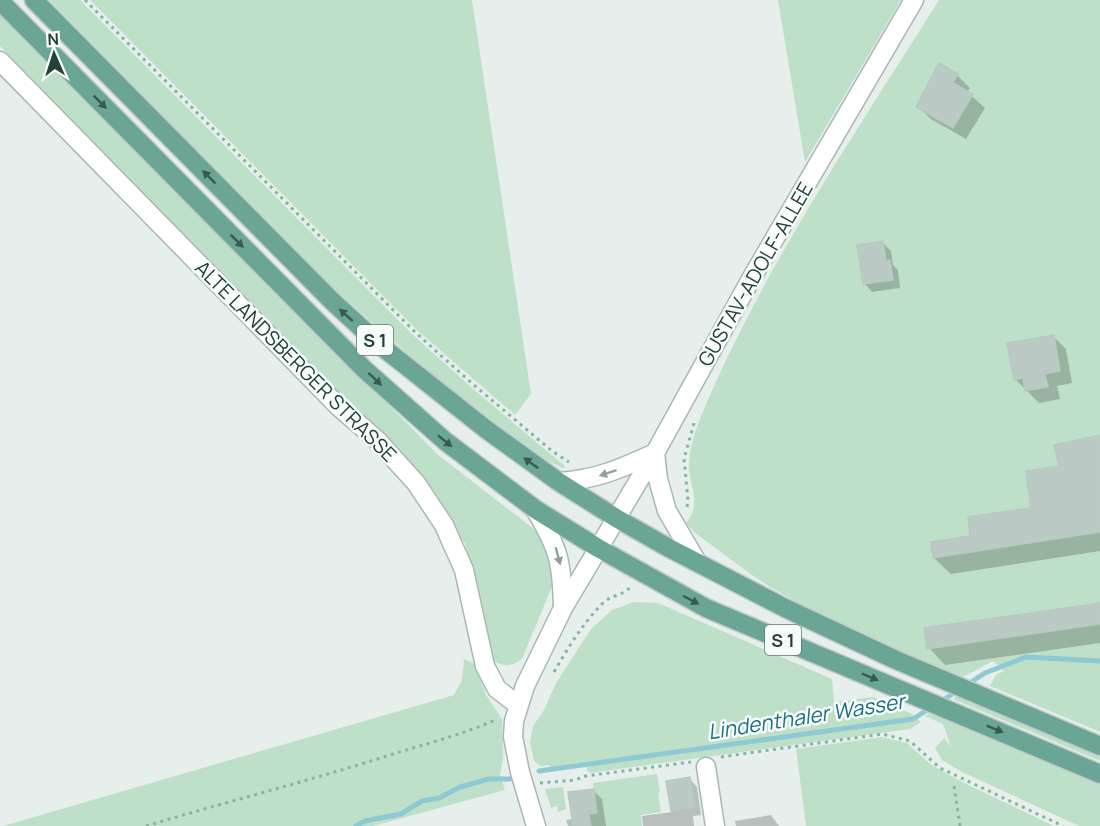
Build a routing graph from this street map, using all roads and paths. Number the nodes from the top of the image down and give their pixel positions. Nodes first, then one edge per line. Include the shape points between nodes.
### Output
1 (34, 0) edge
2 (86, 0) edge
3 (914, 0) edge
4 (0, 1) edge
5 (0, 61) edge
6 (655, 453) junction
7 (594, 478) junction
8 (559, 482) junction
9 (535, 509) junction
10 (616, 518) junction
11 (598, 548) junction
12 (697, 562) junction
13 (606, 600) dead end
14 (563, 608) junction
15 (550, 677) dead end
16 (518, 705) junction
17 (1100, 746) edge
18 (735, 755) dead end
19 (698, 764) joint
20 (1100, 774) edge
21 (522, 779) junction
22 (954, 786) dead end
23 (146, 826) edge
24 (536, 826) edge
25 (716, 826) edge
26 (960, 826) edge
27 (1063, 826) edge

8 -> 1 main road, S 1 via 381,346
2 - 7 path via 416,333 552,451
3 - 6 street, GUSTAV-ADOLF-ALLEE via 751,279
4 -> 9 main road, S 1 via 364,369 445,441
5 - 16 street, ALTE LANDSBERGER STRASSE via 416,483 444,525 464,570 485,666 497,689
6 -> 7 street
6 - 10 street, GUSTAV-ADOLF-ALLEE
6 - 12 street via 667,511
7 - 8 street
8 - 10 main road, S 1
9 - 11 main road, S 1
9 -> 14 street via 560,560
10 - 11 street, GUSTAV-ADOLF-ALLEE
10 - 12 main road, S 1
11 - 14 street, GUSTAV-ADOLF-ALLEE
11 -> 20 main road, S 1 via 706,608
12 - 17 main road, S 1 via 896,660
13 - 15 path via 579,629
14 - 16 street, GUSTAV-ADOLF-ALLEE
16 - 21 street, GUSTAV-ADOLF-ALLEE via 513,736
16 - 23 path via 495,720 468,730
18 - 27 path via 882,734 910,741 940,768
19 - 21 path via 575,780
19 - 25 street
21 - 24 street, GUSTAV-ADOLF-ALLEE
22 - 26 path

